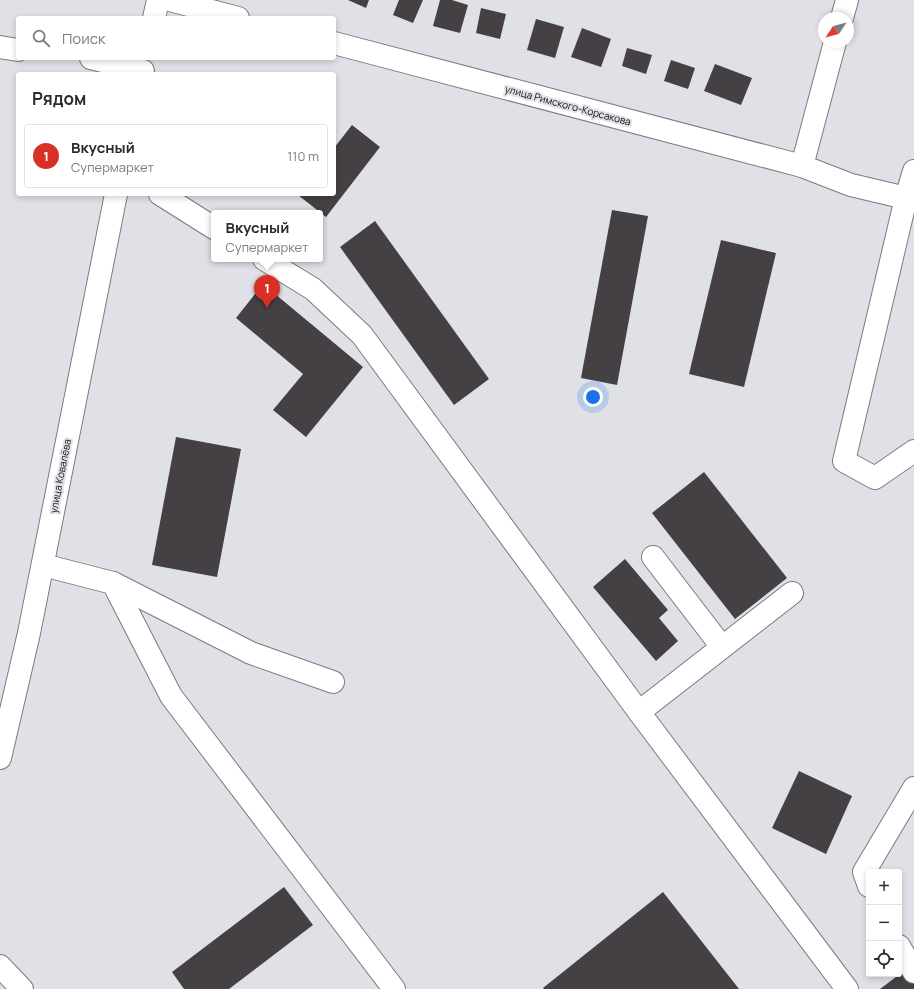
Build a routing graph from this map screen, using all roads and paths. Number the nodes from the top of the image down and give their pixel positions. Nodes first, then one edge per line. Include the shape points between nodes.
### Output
1 (158, 0) edge
2 (170, 0) edge
3 (846, 0) edge
4 (843, 12) edge
5 (154, 16) edge
6 (230, 16) edge
7 (336, 44) edge
8 (0, 47) edge
9 (833, 48) edge
10 (16, 50) edge
11 (102, 60) edge
12 (144, 68) edge
13 (802, 166) junction
14 (914, 172) edge
15 (116, 196) edge
16 (163, 196) edge
17 (910, 200) edge
18 (211, 226) edge
19 (269, 262) edge
20 (914, 451) edge
21 (653, 557) dead end
22 (43, 565) junction
23 (114, 583) junction
24 (792, 593) dead end
25 (722, 648) junction
26 (333, 682) dead end
27 (639, 712) junction
28 (0, 758) edge
29 (914, 788) edge
30 (866, 878) edge
31 (902, 951) edge
32 (0, 966) edge
33 (914, 972) edge
34 (22, 989) edge
35 (394, 989) edge
36 (847, 989) edge

1 - 5 street
2 - 6 street
3 - 4 street
7 - 13 street, улица Римского-Корсакова
8 - 10 street
9 - 13 street
11 - 12 street
13 - 17 street, улица Римского-Корсакова via 851,185
14 - 17 street
15 - 22 street, улица Ковалёва
16 - 18 street
17 - 20 street via 844,461 875,478
19 - 27 street via 313,289 362,335
21 - 25 street
22 - 23 street
22 - 28 street, улица Ковалёва
23 - 26 street via 251,653
23 - 35 street via 171,696
24 - 25 street
25 - 27 street
27 - 36 street
29 - 30 street via 864,872
31 - 33 street
32 - 34 street

